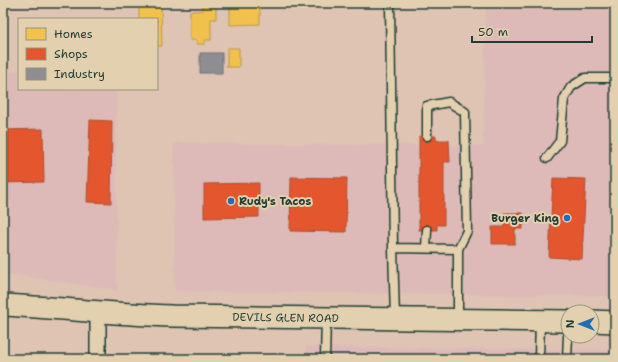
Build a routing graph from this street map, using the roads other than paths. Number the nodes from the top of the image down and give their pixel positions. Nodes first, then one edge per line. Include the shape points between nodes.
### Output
1 (390, 3) edge
2 (609, 78) dead end
3 (427, 136) dead end
4 (547, 158) dead end
5 (427, 230) dead end
6 (393, 248) junction
7 (426, 248) junction
8 (458, 249) junction
9 (3, 306) edge
10 (98, 312) junction
11 (326, 318) junction
12 (395, 318) junction
13 (458, 319) junction
14 (540, 320) junction
15 (560, 321) edge
16 (600, 321) edge
17 (615, 322) edge
18 (568, 344) edge
19 (98, 359) edge
20 (325, 359) edge
21 (539, 359) edge
22 (567, 359) edge

1 - 6 lane
2 - 4 lane via 585,78 571,86 564,99 560,141
3 - 8 lane via 427,106 448,102 465,112 467,231
5 - 7 lane
6 - 7 lane
6 - 12 lane
7 - 8 lane
8 - 13 lane
9 - 10 main road, DEVILS GLEN ROAD
10 - 11 main road, DEVILS GLEN ROAD via 172,316
10 - 19 street
11 - 12 main road, DEVILS GLEN ROAD
11 - 20 lane
12 - 13 main road, DEVILS GLEN ROAD
13 - 14 main road, DEVILS GLEN ROAD
14 - 15 main road, DEVILS GLEN ROAD
14 - 21 lane
16 - 17 main road
18 - 22 lane

